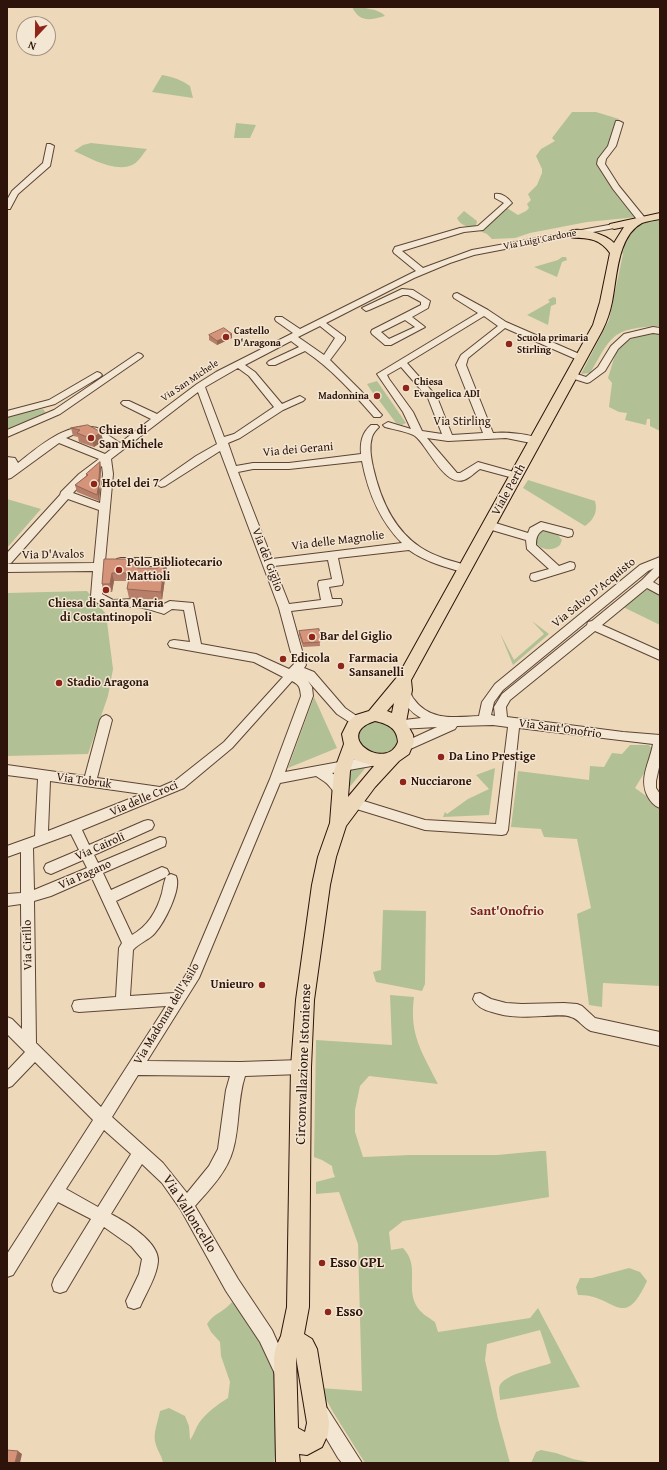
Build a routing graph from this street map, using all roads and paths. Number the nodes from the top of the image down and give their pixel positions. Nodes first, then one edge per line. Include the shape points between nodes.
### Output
1 (619, 123) dead end
2 (50, 146) dead end
3 (498, 196) dead end
4 (7, 207) edge
5 (660, 216) edge
6 (640, 220) junction
7 (614, 226) junction
8 (571, 234) junction
9 (618, 245) junction
10 (422, 272) junction
11 (457, 296) dead end
12 (350, 308) junction
13 (485, 312) junction
14 (406, 316) dead end
15 (278, 319) dead end
16 (320, 323) junction
17 (503, 324) junction
18 (660, 331) edge
19 (295, 335) junction
20 (306, 347) junction
21 (581, 358) junction
22 (325, 360) junction
23 (402, 362) junction
24 (272, 363) dead end
25 (238, 364) junction
26 (571, 376) junction
27 (200, 386) junction
28 (300, 399) dead end
29 (126, 403) dead end
30 (280, 408) junction
31 (7, 414) edge
32 (377, 415) junction
33 (157, 418) junction
34 (388, 425) junction
35 (374, 426) junction
36 (7, 434) edge
37 (418, 434) junction
38 (489, 436) junction
39 (448, 438) junction
40 (59, 439) junction
41 (536, 441) junction
42 (223, 443) junction
43 (120, 447) junction
44 (367, 456) junction
45 (106, 458) junction
46 (7, 460) edge
47 (7, 468) edge
48 (232, 470) junction
49 (7, 476) edge
50 (517, 476) junction
51 (161, 484) dead end
52 (65, 494) junction
53 (104, 508) junction
54 (489, 525) junction
55 (568, 533) dead end
56 (531, 538) junction
57 (410, 546) junction
58 (332, 555) junction
59 (7, 560) edge
60 (145, 562) junction
61 (160, 562) edge
62 (268, 563) junction
63 (100, 564) junction
64 (570, 566) dead end
65 (656, 567) edge
66 (7, 568) edge
67 (465, 569) junction
68 (557, 570) junction
69 (155, 572) edge
70 (535, 577) dead end
71 (646, 582) junction
72 (660, 591) edge
73 (285, 608) junction
74 (592, 626) junction
75 (556, 641) junction
76 (174, 644) dead end
77 (196, 647) junction
78 (566, 647) junction
79 (660, 656) edge
80 (294, 677) junction
81 (403, 685) junction
82 (307, 696) junction
83 (337, 706) junction
84 (375, 715) junction
85 (106, 720) dead end
86 (485, 720) junction
87 (357, 722) junction
88 (508, 722) junction
89 (399, 723) junction
90 (444, 723) junction
91 (459, 723) junction
92 (660, 740) edge
93 (351, 745) junction
94 (392, 754) junction
95 (343, 766) junction
96 (7, 770) edge
97 (317, 771) junction
98 (44, 776) junction
99 (276, 779) junction
100 (90, 782) junction
101 (340, 790) junction
102 (162, 792) junction
103 (354, 803) junction
104 (660, 803) edge
105 (338, 823) junction
106 (148, 825) dead end
107 (74, 827) junction
108 (41, 840) junction
109 (160, 842) dead end
110 (27, 846) junction
111 (7, 852) edge
112 (86, 853) junction
113 (51, 868) dead end
114 (95, 871) junction
115 (27, 898) junction
116 (108, 898) junction
117 (7, 900) edge
118 (129, 944) junction
119 (179, 999) junction
120 (480, 1000) dead end
121 (122, 1003) junction
122 (79, 1006) dead end
123 (7, 1024) edge
124 (660, 1039) edge
125 (33, 1048) junction
126 (301, 1067) junction
127 (135, 1068) junction
128 (240, 1069) junction
129 (8, 1077) edge
130 (102, 1118) junction
131 (140, 1152) junction
132 (56, 1192) junction
133 (186, 1205) junction
134 (100, 1217) junction
135 (11, 1255) edge
136 (7, 1269) edge
137 (60, 1286) dead end
138 (134, 1301) dead end
139 (298, 1346) junction
140 (286, 1380) junction
141 (315, 1402) junction
142 (299, 1445) edge
143 (349, 1458) edge
144 (288, 1463) edge

1 - 6 street via 612,146 602,159 602,164
2 - 4 street via 48,164 15,193
3 - 10 street via 508,203 480,228 463,230 398,249 397,251
5 - 6 main road, Via Luigi Cardone
6 - 7 main road, Via Luigi Cardone
6 - 9 main road via 630,226
7 - 8 street, Via Luigi Cardone
7 - 9 main road, Viale Perth via 612,235
8 - 9 main road via 595,235 610,244
8 - 10 street, Via Luigi Cardone via 472,253
9 - 21 main road, Viale Perth via 603,314
10 - 12 street, Via San Michele
11 - 13 street
12 - 14 street via 361,310 402,292 410,292 426,301 425,306
12 - 16 street, Via San Michele
13 - 17 street
13 - 23 street
15 - 19 street
16 - 19 street, Via San Michele
16 - 22 street via 340,337
17 - 21 street
17 - 38 street via 464,357 461,365
18 - 26 street via 653,330 627,336 614,348 602,369 587,380
19 - 20 street
19 - 25 street, Via San Michele
20 - 22 street
20 - 24 street
21 - 26 main road, Viale Perth
22 - 32 street
23 - 37 street via 382,374 408,412
23 - 39 street via 432,396
25 - 27 street, Via San Michele
25 - 30 street via 252,374
26 - 41 main road, Viale Perth
27 - 33 street, Via San Michele
27 - 42 street, Via del Giglio
28 - 30 street
29 - 33 street
30 - 42 street
31 - 36 street via 52,402 112,366 138,356 57,412
32 - 34 street via 388,417
32 - 35 street via 369,421
33 - 43 street, Via San Michele
34 - 35 street
34 - 37 street, Via Stirling
35 - 44 street via 367,436
37 - 39 street, Via Stirling
37 - 50 street via 456,477 464,476 478,465
38 - 39 street, Via Stirling
38 - 41 street, Via Stirling via 506,435
40 - 43 street via 76,430 90,429 103,433 103,437
40 - 45 street
40 - 49 street
41 - 50 main road, Viale Perth
42 - 48 street, Via del Giglio
42 - 51 street
43 - 45 street, Via San Michele
44 - 48 street, Via dei Gerani
44 - 57 street via 380,505
45 - 52 street, Via San Michele via 82,476
45 - 53 street via 108,474
46 - 47 street via 13,461
48 - 62 street, Via del Giglio
50 - 54 main road, Viale Perth
52 - 53 street
52 - 59 street, Via San Michele
53 - 63 street
54 - 56 street
54 - 67 main road, Viale Perth
55 - 56 street via 541,526 534,531
56 - 68 street via 531,546
57 - 58 street, Via delle Magnolie
57 - 67 street via 430,558
58 - 62 street, Via delle Magnolie
58 - 73 street via 338,582 323,584 332,603
60 - 61 street, Via D'Avalos
60 - 63 street, Via D'Avalos
60 - 69 street via 143,572
62 - 73 street, Via del Giglio
63 - 66 street, Via D'Avalos
63 - 77 street via 96,596 110,604 134,603 164,610 170,605 189,606
64 - 68 street
65 - 71 street, Via Salvo D'Acquisto via 655,574
65 - 75 street, Via Salvo D'Acquisto via 644,568
67 - 81 main road, Viale Perth
68 - 70 street
71 - 72 street
71 - 74 street, Via Salvo D'Acquisto
73 - 80 street, Via del Giglio via 300,665
74 - 78 street, Via Salvo D'Acquisto
74 - 79 street
75 - 78 street
75 - 86 street, Via Salvo D'Acquisto via 493,693 485,707
76 - 77 street
77 - 80 street via 256,658
78 - 88 street, Via Salvo D'Acquisto via 506,697 500,707
80 - 82 street via 302,681
80 - 83 street via 302,672 310,675
80 - 102 street, Via delle Croci via 228,745 180,784
81 - 84 main road, Viale Perth
81 - 89 main road, Viale Perth
81 - 90 street, Via Sant'Onofrio via 406,699 411,705 423,715
82 - 83 street via 321,697
82 - 99 street
83 - 87 street
84 - 87 main road
84 - 89 main road
85 - 100 street
86 - 88 street, Via Sant'Onofrio
86 - 91 street, Via Sant'Onofrio
87 - 93 main road via 350,733
88 - 92 street, Via Sant'Onofrio
88 - 103 street, Via Salvo D'Acquisto via 502,830 425,825
89 - 90 street, Via Sant'Onofrio
89 - 94 main road via 406,735
90 - 91 street, Via Sant'Onofrio
91 - 94 street, Via Sant'Onofrio
92 - 104 street via 657,758 648,782 650,791
93 - 94 main road via 361,756
93 - 95 main road, Circonvallazione Istoniense
94 - 95 street, Via Sant'Onofrio
94 - 103 main road, Circonvallazione Istoniense
95 - 97 street
95 - 101 main road, Circonvallazione Istoniense
96 - 98 street, Via Tobruk
97 - 99 street
97 - 101 street via 331,779
98 - 100 street, Via Tobruk
98 - 108 street
99 - 119 street, Via Madonna dell'Asilo via 194,974
100 - 102 street, Via Tobruk
101 - 105 main road, Circonvallazione Istoniense
102 - 107 street, Via delle Croci
103 - 105 main road, Circonvallazione Istoniense
105 - 126 main road, Circonvallazione Istoniense via 327,857 309,958
106 - 112 street, Via Cairoli
107 - 108 street, Via delle Croci
107 - 112 street
108 - 110 street, Via delle Croci
109 - 114 street, Via Pagano
110 - 111 street, Via delle Croci
110 - 115 street, Via Cirillo
112 - 113 street, Via Cairoli
112 - 114 street
114 - 115 street, Via Pagano
114 - 116 street
115 - 117 street, Via Pagano
115 - 125 street, Via Cirillo
116 - 118 street
116 - 118 street via 166,877 170,891 152,926
118 - 121 street via 125,952
119 - 121 street
119 - 127 street, Via Madonna dell'Asilo
120 - 124 street via 506,1010 564,1008 577,1011 591,1024
121 - 122 street
123 - 125 street, Via Valloncello
125 - 129 street
125 - 130 street, Via Valloncello
126 - 128 street
126 - 139 main road, Circonvallazione Istoniense
127 - 128 street
127 - 130 street, Via Madonna dell'Asilo
128 - 133 street via 233,1090 224,1157 210,1178
130 - 131 street, Via Valloncello
130 - 132 street, Via Madonna dell'Asilo
131 - 133 street, Via Valloncello via 167,1178
131 - 134 street
132 - 134 street
132 - 135 street, Via Madonna dell'Asilo
133 - 140 street, Via Valloncello via 232,1285 266,1336
134 - 137 street
134 - 138 street via 136,1240 150,1257
135 - 136 street, Via Madonna dell'Asilo
139 - 140 main road, Circonvallazione Istoniense via 287,1347
139 - 141 main road, Circonvallazione Istoniense
140 - 142 main road, Circonvallazione Istoniense
141 - 142 main road, Circonvallazione Istoniense via 317,1433 314,1439
141 - 143 street
142 - 143 street via 318,1440 326,1441 334,1444
142 - 144 main road, Circonvallazione Istoniense

